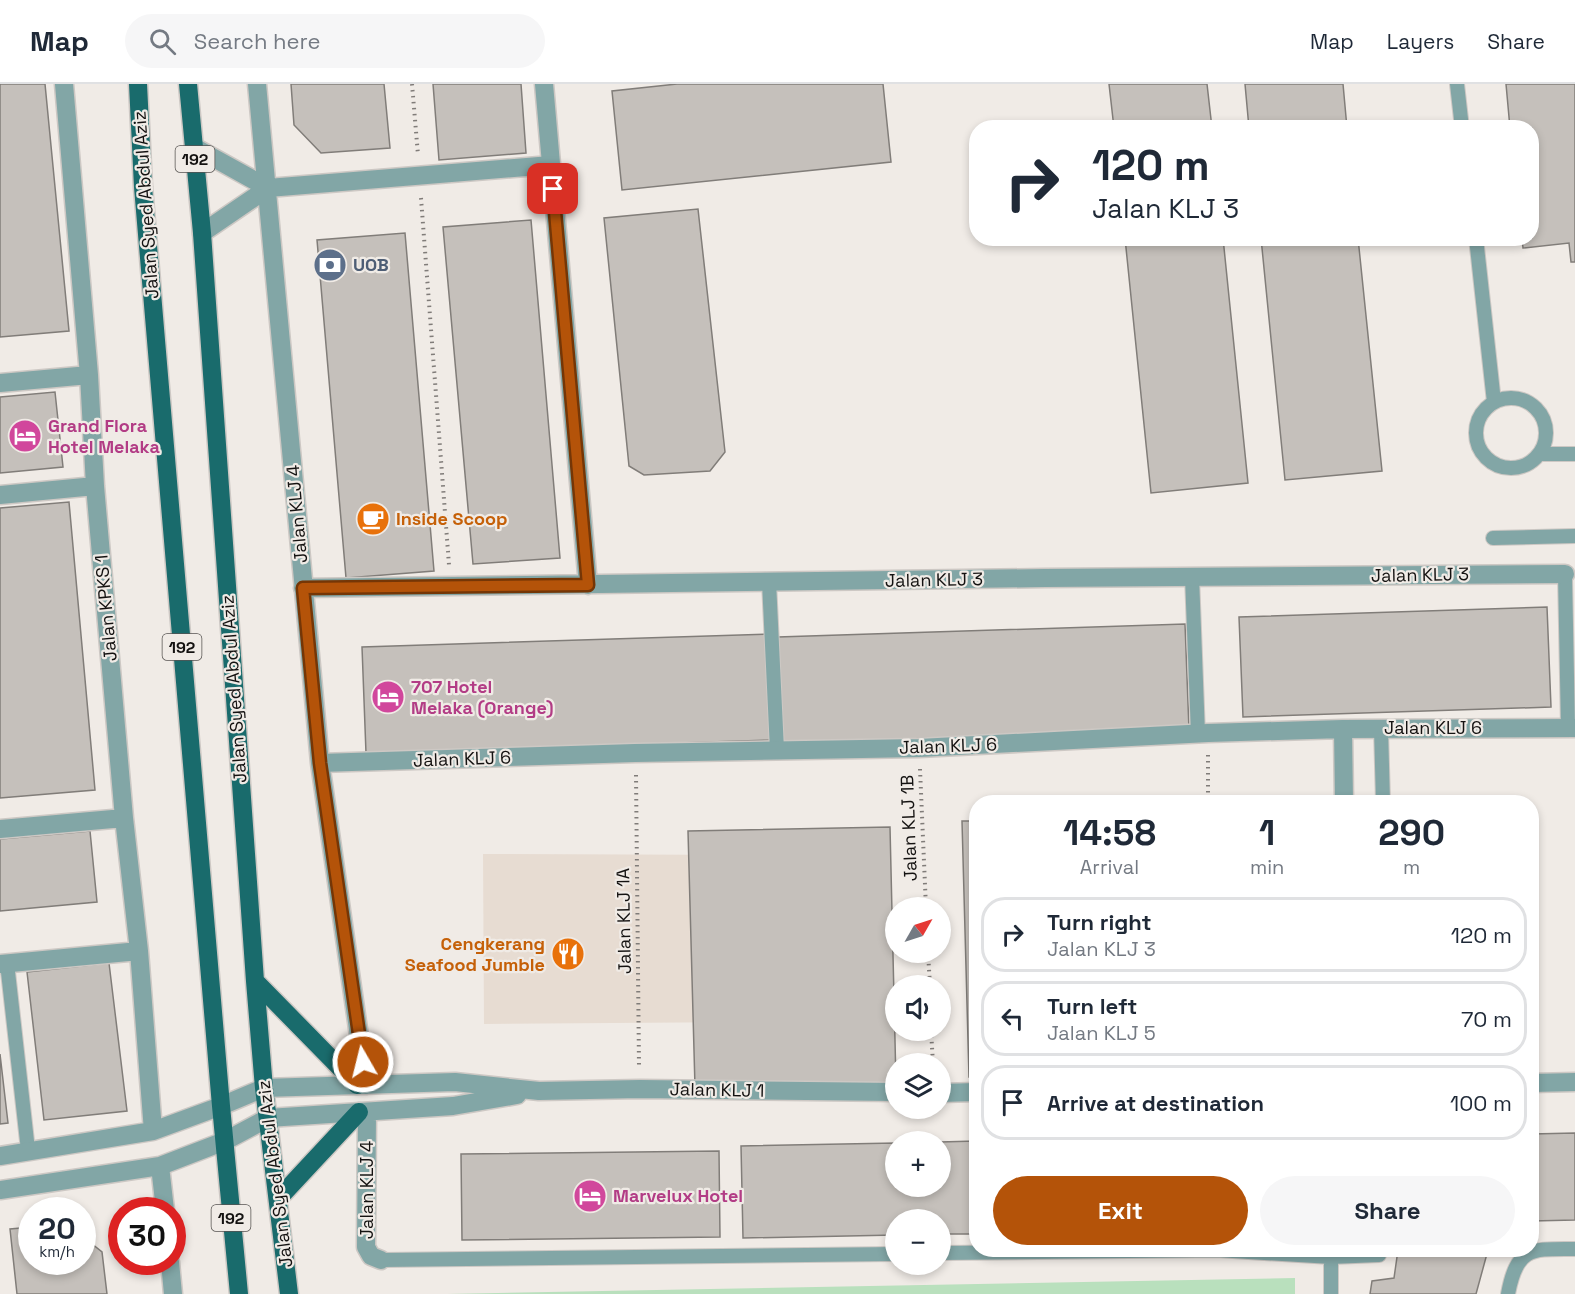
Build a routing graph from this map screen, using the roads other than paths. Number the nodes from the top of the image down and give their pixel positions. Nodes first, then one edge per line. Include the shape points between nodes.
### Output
1 (64, 84) edge
2 (138, 84) edge
3 (188, 84) edge
4 (257, 84) edge
5 (544, 84) edge
6 (1457, 84) edge
7 (1461, 120) edge
8 (194, 147) junction
9 (551, 165) junction
10 (268, 188) junction
11 (202, 233) junction
12 (1477, 246) edge
13 (89, 375) junction
14 (0, 383) edge
15 (1494, 402) junction
16 (1539, 454) junction
17 (1575, 454) edge
18 (95, 486) junction
19 (0, 495) edge
20 (1575, 536) edge
21 (1493, 538) dead end
22 (1565, 574) joint
23 (1192, 577) junction
24 (769, 582) junction
25 (588, 585) junction
26 (303, 588) junction
27 (1572, 728) edge
28 (1343, 729) junction
29 (1381, 729) junction
30 (1203, 734) junction
31 (777, 750) junction
32 (320, 763) junction
33 (1344, 795) edge
34 (1383, 795) edge
35 (124, 818) junction
36 (0, 830) edge
37 (139, 951) junction
38 (4, 963) edge
39 (255, 981) junction
40 (1575, 1082) edge
41 (1539, 1083) edge
42 (362, 1085) junction
43 (264, 1088) junction
44 (539, 1090) junction
45 (885, 1092) edge
46 (969, 1092) edge
47 (951, 1093) edge
48 (221, 1106) junction
49 (363, 1112) junction
50 (268, 1118) junction
51 (153, 1131) junction
52 (225, 1141) junction
53 (28, 1150) junction
54 (0, 1155) edge
55 (160, 1166) junction
56 (0, 1190) edge
57 (164, 1197) edge
58 (278, 1199) junction
59 (1539, 1249) edge
60 (1575, 1250) edge
61 (951, 1253) edge
62 (969, 1253) edge
63 (885, 1254) edge
64 (1331, 1257) edge
65 (1523, 1257) edge
66 (381, 1260) joint
67 (171, 1275) edge
68 (173, 1294) edge
69 (239, 1294) edge
70 (289, 1294) edge
71 (1331, 1294) edge
72 (1508, 1294) edge

1 - 13 street, Jalan KPKS 1
2 - 48 main road, Jalan Syed Abdul Aziz / 192 via 143,187
3 - 8 main road, Jalan Syed Abdul Aziz / 192
4 - 10 street, Jalan KLJ 4
5 - 9 street
6 - 7 lane
8 - 10 street
8 - 11 main road, Jalan Syed Abdul Aziz / 192
9 - 10 street
9 - 25 street
10 - 11 street
10 - 26 street, Jalan KLJ 4
11 - 39 main road, Jalan Syed Abdul Aziz / 192
12 - 15 lane
13 - 14 street
13 - 18 street, Jalan KPKS 1
15 - 16 lane via 1517,398 1538,410 1546,432
15 - 16 lane via 1479,418 1477,429 1477,441 1489,460 1510,468 1531,462
16 - 17 lane
18 - 19 street
18 - 35 street, Jalan KPKS 1
20 - 21 lane
22 - 23 street, Jalan KLJ 3
22 - 27 lane
23 - 24 street, Jalan KLJ 3
23 - 30 lane
24 - 25 street, Jalan KLJ 3
24 - 31 lane
25 - 26 street, Jalan KLJ 3
26 - 32 street, Jalan KLJ 4
27 - 29 street, Jalan KLJ 6
28 - 29 street, Jalan KLJ 6
28 - 30 street, Jalan KLJ 6
28 - 33 street
29 - 34 lane
30 - 31 street, Jalan KLJ 6 via 920,748
31 - 32 street, Jalan KLJ 6
32 - 42 street, Jalan KLJ 4
35 - 36 street
35 - 37 street, Jalan KPKS 1
37 - 38 street
37 - 51 street, Jalan KPKS 1
38 - 53 lane
39 - 42 main road
39 - 43 main road, Jalan Syed Abdul Aziz / 192
40 - 41 street
42 - 43 street, Jalan KLJ 1
42 - 44 street, Jalan KLJ 1 via 455,1082
43 - 48 street
43 - 50 main road, Jalan Syed Abdul Aziz / 192
44 - 45 street, Jalan KLJ 1
44 - 49 street, Jalan KLJ 1 via 453,1106
46 - 47 street
48 - 51 street
48 - 52 main road, Jalan Syed Abdul Aziz / 192
49 - 50 street, Jalan KLJ 1
49 - 58 main road
49 - 66 street, Jalan KLJ 4 via 366,1247 371,1256
50 - 52 street
50 - 58 main road, Jalan Syed Abdul Aziz / 192
51 - 53 street
52 - 55 street
52 - 69 main road, Jalan Syed Abdul Aziz / 192
53 - 54 street
55 - 56 street
55 - 57 street
58 - 70 main road, Jalan Syed Abdul Aziz / 192
59 - 60 lane
61 - 62 lane
63 - 66 lane
64 - 71 lane
65 - 72 lane via 1512,1273
67 - 68 street

